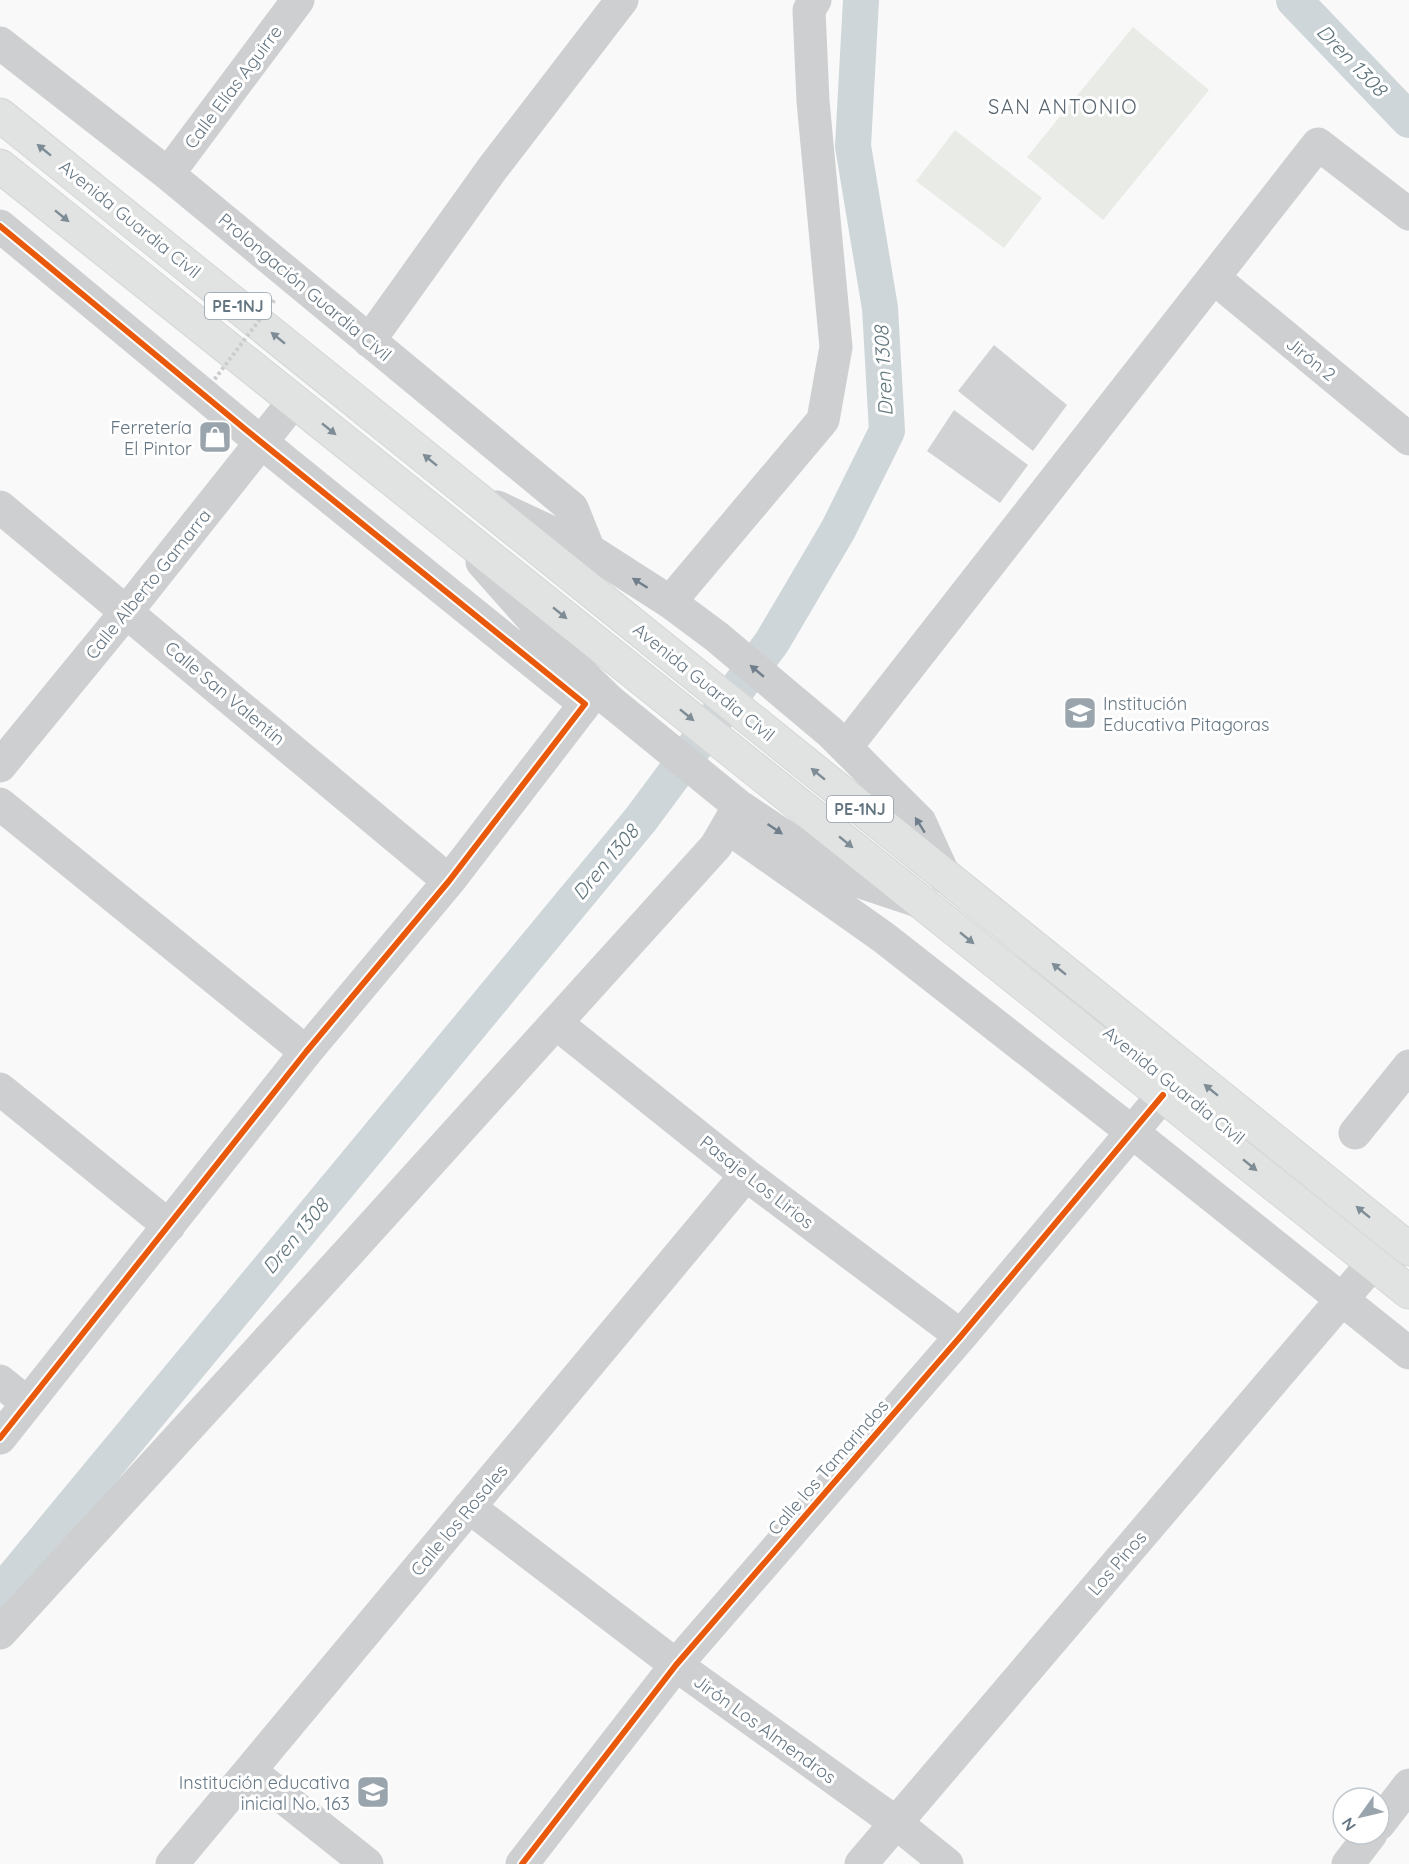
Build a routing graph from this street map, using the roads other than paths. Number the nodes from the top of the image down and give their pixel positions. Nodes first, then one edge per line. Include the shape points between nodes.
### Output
1 (298, 0) edge
2 (622, 0) edge
3 (815, 0) edge
4 (0, 43) edge
5 (0, 115) edge
6 (0, 166) edge
7 (168, 174) junction
8 (1409, 214) edge
9 (0, 226) edge
10 (1214, 278) junction
11 (369, 340) junction
12 (294, 400) junction
13 (1409, 439) edge
14 (261, 441) junction
15 (476, 496) junction
16 (0, 507) edge
17 (449, 524) junction
18 (588, 550) junction
19 (679, 608) junction
20 (127, 611) junction
21 (846, 747) junction
22 (0, 766) edge
23 (0, 804) edge
24 (731, 809) junction
25 (945, 878) junction
26 (449, 881) junction
27 (921, 902) junction
28 (556, 1023) junction
29 (306, 1052) junction
30 (1409, 1066) edge
31 (0, 1089) edge
32 (1163, 1095) junction
33 (1132, 1132) junction
34 (1356, 1133) dead end
35 (746, 1175) junction
36 (169, 1226) junction
37 (1409, 1248) edge
38 (1373, 1263) junction
39 (1409, 1292) edge
40 (1343, 1298) junction
41 (961, 1336) junction
42 (1409, 1353) edge
43 (0, 1381) edge
44 (27, 1403) junction
45 (0, 1438) edge
46 (469, 1507) junction
47 (0, 1634) edge
48 (676, 1665) junction
49 (250, 1771) junction
50 (1409, 1785) edge
51 (895, 1822) junction
52 (1367, 1847) edge
53 (172, 1864) edge
54 (367, 1864) edge
55 (522, 1864) edge
56 (861, 1864) edge
57 (947, 1864) edge

1 - 7 street, Calle Elías Aguirre
2 - 11 street via 492,169
3 - 19 street via 809,10 813,101 836,347 824,420
4 - 7 street, Prolongación Guardia Civil
15 -> 5 highway, Avenida Guardia Civil / PE-1NJ
6 -> 12 highway, Avenida Guardia Civil / PE-1NJ
7 - 11 street, Prolongación Guardia Civil
8 - 10 street via 1318,144
9 - 14 street
10 - 13 street, Jirón 2
10 - 21 street
11 - 18 street, Prolongación Guardia Civil via 572,508
12 - 14 street, Calle Alberto Gamarra
12 -> 17 highway, Avenida Guardia Civil / PE-1NJ
14 - 20 street, Calle Alberto Gamarra
14 - 26 street via 585,704
15 - 18 street
25 -> 15 highway, Avenida Guardia Civil / PE-1NJ
16 - 20 street, Calle San Valentín
17 - 24 street via 575,667
17 -> 27 highway, Avenida Guardia Civil / PE-1NJ
19 -> 18 street
21 -> 19 street
20 - 22 street, Calle Alberto Gamarra
20 - 26 street, Calle San Valentín
25 -> 21 street via 920,822
23 - 29 street
24 -> 27 street via 846,877
24 - 28 street via 716,846
24 - 33 street via 883,937
37 -> 25 highway, Avenida Guardia Civil / PE-1NJ
26 - 29 street
27 -> 32 highway, Avenida Guardia Civil / PE-1NJ
28 - 35 street, Pasaje Los Lirios
28 - 47 street
29 - 36 street
30 - 34 street
31 - 36 street
32 - 33 street, Calle los Tamarindos
32 -> 38 highway, Avenida Guardia Civil / PE-1NJ
33 - 40 street
33 - 41 street, Calle los Tamarindos
35 - 41 street, Pasaje Los Lirios
35 - 46 street, Calle los Rosales
36 - 44 street
38 - 39 highway, Avenida Guardia Civil / PE-1NJ
38 - 40 street, Los Pinos
40 - 42 street
40 - 51 street, Los Pinos
41 - 48 street, Calle los Tamarindos
43 - 44 street
44 - 45 street
46 - 48 street, Jirón Los Almendros
46 - 49 street, Calle los Rosales
48 - 51 street, Jirón Los Almendros
48 - 55 street, Calle los Tamarindos
49 - 53 street, Calle los Rosales
49 - 54 street
50 - 52 street
51 - 56 street, Los Pinos
51 - 57 street, Jirón Los Almendros

